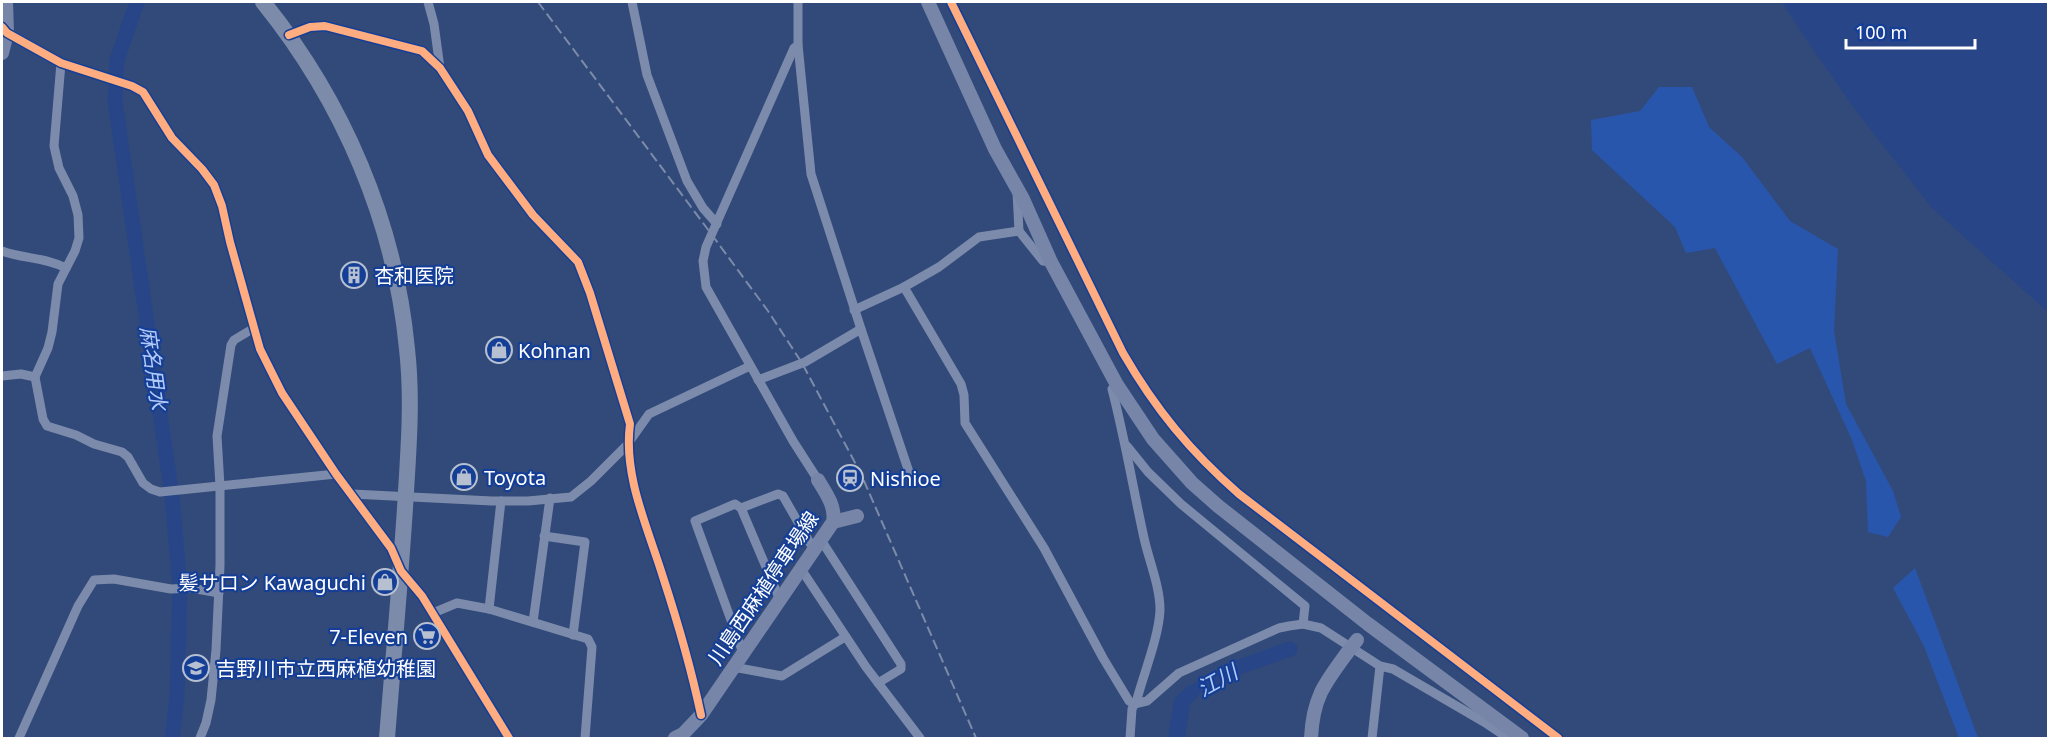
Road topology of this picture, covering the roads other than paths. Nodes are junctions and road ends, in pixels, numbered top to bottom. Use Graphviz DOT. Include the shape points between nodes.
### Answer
graph roads {
  1 [pos="6,2"];
  2 [pos="263,2"];
  3 [pos="428,2"];
  4 [pos="632,2"];
  5 [pos="798,2"];
  6 [pos="928,2"];
  7 [pos="951,2"];
  8 [pos="4,30"];
  9 [pos="289,35"];
  10 [pos="798,45"];
  11 [pos="2,53"];
  12 [pos="62,63"];
  13 [pos="440,68"];
  14 [pos="1017,189"];
  15 [pos="717,224"];
  16 [pos="1019,231"];
  17 [pos="2,251"];
  18 [pos="1051,262"];
  19 [pos="66,268"];
  20 [pos="904,287"];
  21 [pos="854,310"];
  22 [pos="254,328"];
  23 [pos="861,329"];
  24 [pos="750,366"];
  25 [pos="2,376"];
  26 [pos="35,377"];
  27 [pos="758,380"];
  28 [pos="1117,385"];
  29 [pos="1126,444"];
  30 [pos="627,445"];
  31 [pos="336,474"];
  32 [pos="818,480"];
  33 [pos="912,481"];
  34 [pos="220,486"];
  35 [pos="352,494"];
  36 [pos="406,496"];
  37 [pos="550,498"];
  38 [pos="501,501"];
  39 [pos="741,508"];
  40 [pos="857,516"];
  41 [pos="833,522"];
  42 [pos="544,537"];
  43 [pos="817,545"];
  44 [pos="801,569"];
  45 [pos="401,571"];
  46 [pos="219,593"];
  47 [pos="780,600"];
  48 [pos="489,609"];
  49 [pos="433,613"];
  50 [pos="533,622"];
  51 [pos="1304,624"];
  52 [pos="1368,624"];
  53 [pos="573,635"];
  54 [pos="845,637"];
  55 [pos="743,653"];
  56 [pos="1380,666"];
  57 [pos="733,667"];
  58 [pos="878,683"];
  59 [pos="1134,704"];
  60 [pos="701,715"];
  61 [pos="19,738"];
  62 [pos="200,738"];
  63 [pos="387,738"];
  64 [pos="509,738"];
  65 [pos="585,738"];
  66 [pos="675,738"];
  67 [pos="920,738"];
  68 [pos="1130,738"];
  69 [pos="1312,738"];
  70 [pos="1372,738"];
  71 [pos="1508,738"];
  72 [pos="1522,738"];
  73 [pos="1558,738"];
  1 -- 8 [label="main road"];
  2 -- 9 [label="highway"];
  3 -- 13 [label="street"];
  4 -- 15 [label="street" via="647,75 687,181"];
  5 -- 10 [label="street"];
  6 -- 14 [label="main road"];
  7 -- 73 [label="street" via="1123,353 1183,441 1239,494"];
  8 -- 11 [label="main road"];
  8 -- 12 [label="street"];
  9 -- 13 [label="street" via="325,26 422,51"];
  9 -- 36 [label="highway" via="333,105 355,150 395,272 410,390"];
  10 -- 15 [label="street"];
  10 -- 21 [label="street" via="811,174"];
  12 -- 19 [label="street" via="54,146 59,168 73,196 79,238"];
  12 -- 22 [label="street" via="143,92 172,138 214,185"];
  13 -- 30 [label="street" via="468,111 489,155 534,215 578,262 630,424"];
  14 -- 16 [label="street"];
  14 -- 18 [label="main road"];
  15 -- 24 [label="street" via="704,253 706,287"];
  16 -- 18 [label="street" via="1043,261"];
  16 -- 20 [label="street" via="979,237"];
  17 -- 19 [label="street"];
  18 -- 28 [label="main road"];
  19 -- 26 [label="street" via="56,291 48,348"];
  20 -- 21 [label="street"];
  20 -- 59 [label="street" via="961,384 965,423 1044,548 1103,658"];
  21 -- 23 [label="street"];
  22 -- 31 [label="street" via="282,393"];
  22 -- 34 [label="street" via="231,345 217,436"];
  23 -- 27 [label="street" via="805,362"];
  23 -- 33 [label="street"];
  24 -- 27 [label="street"];
  24 -- 30 [label="street" via="649,414"];
  25 -- 26 [label="street"];
  26 -- 34 [label="street" via="47,426 122,452 151,489 160,492"];
  27 -- 32 [label="street"];
  28 -- 29 [label="street" via="1112,389"];
  28 -- 52 [label="main road" via="1153,439 1192,483"];
  29 -- 51 [label="street" via="1181,504 1305,606"];
  29 -- 59 [label="street" via="1160,610"];
  30 -- 37 [label="street" via="571,497"];
  30 -- 60 [label="street" via="632,477 681,633"];
  31 -- 34 [label="street"];
  31 -- 35 [label="street"];
  32 -- 41 [label="main road, 川島西麻植停車場線" via="835,514"];
  34 -- 46 [label="street"];
  35 -- 36 [label="street"];
  35 -- 45 [label="street" via="391,548"];
  36 -- 38 [label="street"];
  36 -- 45 [label="highway"];
  37 -- 38 [label="street"];
  37 -- 42 [label="street"];
  38 -- 48 [label="street"];
  39 -- 43 [label="street" via="778,494 783,496"];
  39 -- 47 [label="street"];
  39 -- 55 [label="street" via="735,504 695,521"];
  40 -- 41 [label="main road"];
  41 -- 43 [label="main road, 川島西麻植停車場線"];
  42 -- 50 [label="street"];
  42 -- 53 [label="street" via="585,542"];
  43 -- 44 [label="main road, 川島西麻植停車場線"];
  43 -- 58 [label="street" via="901,664 901,669"];
  44 -- 47 [label="main road, 川島西麻植停車場線"];
  44 -- 54 [label="street"];
  45 -- 49 [label="street"];
  45 -- 63 [label="highway"];
  46 -- 61 [label="street" via="114,579 94,580 78,606"];
  46 -- 62 [label="street" via="211,700"];
  47 -- 55 [label="main road, 川島西麻植停車場線"];
  48 -- 49 [label="street" via="457,603"];
  48 -- 50 [label="street"];
  49 -- 64 [label="street"];
  50 -- 53 [label="street"];
  51 -- 56 [label="street" via="1328,631"];
  51 -- 59 [label="street" via="1279,628 1193,666 1147,701"];
  52 -- 69 [label="main road, bridge" via="1330,676 1316,704"];
  52 -- 72 [label="main road"];
  53 -- 65 [label="street" via="588,639 592,647"];
  54 -- 57 [label="street" via="782,676"];
  54 -- 58 [label="street"];
  55 -- 57 [label="main road, 川島西麻植停車場線"];
  56 -- 70 [label="street"];
  56 -- 71 [label="street" via="1393,669"];
  57 -- 60 [label="main road, 川島西麻植停車場線"];
  58 -- 67 [label="street"];
  59 -- 68 [label="street"];
  60 -- 66 [label="main road, 川島西麻植停車場線"];
}
